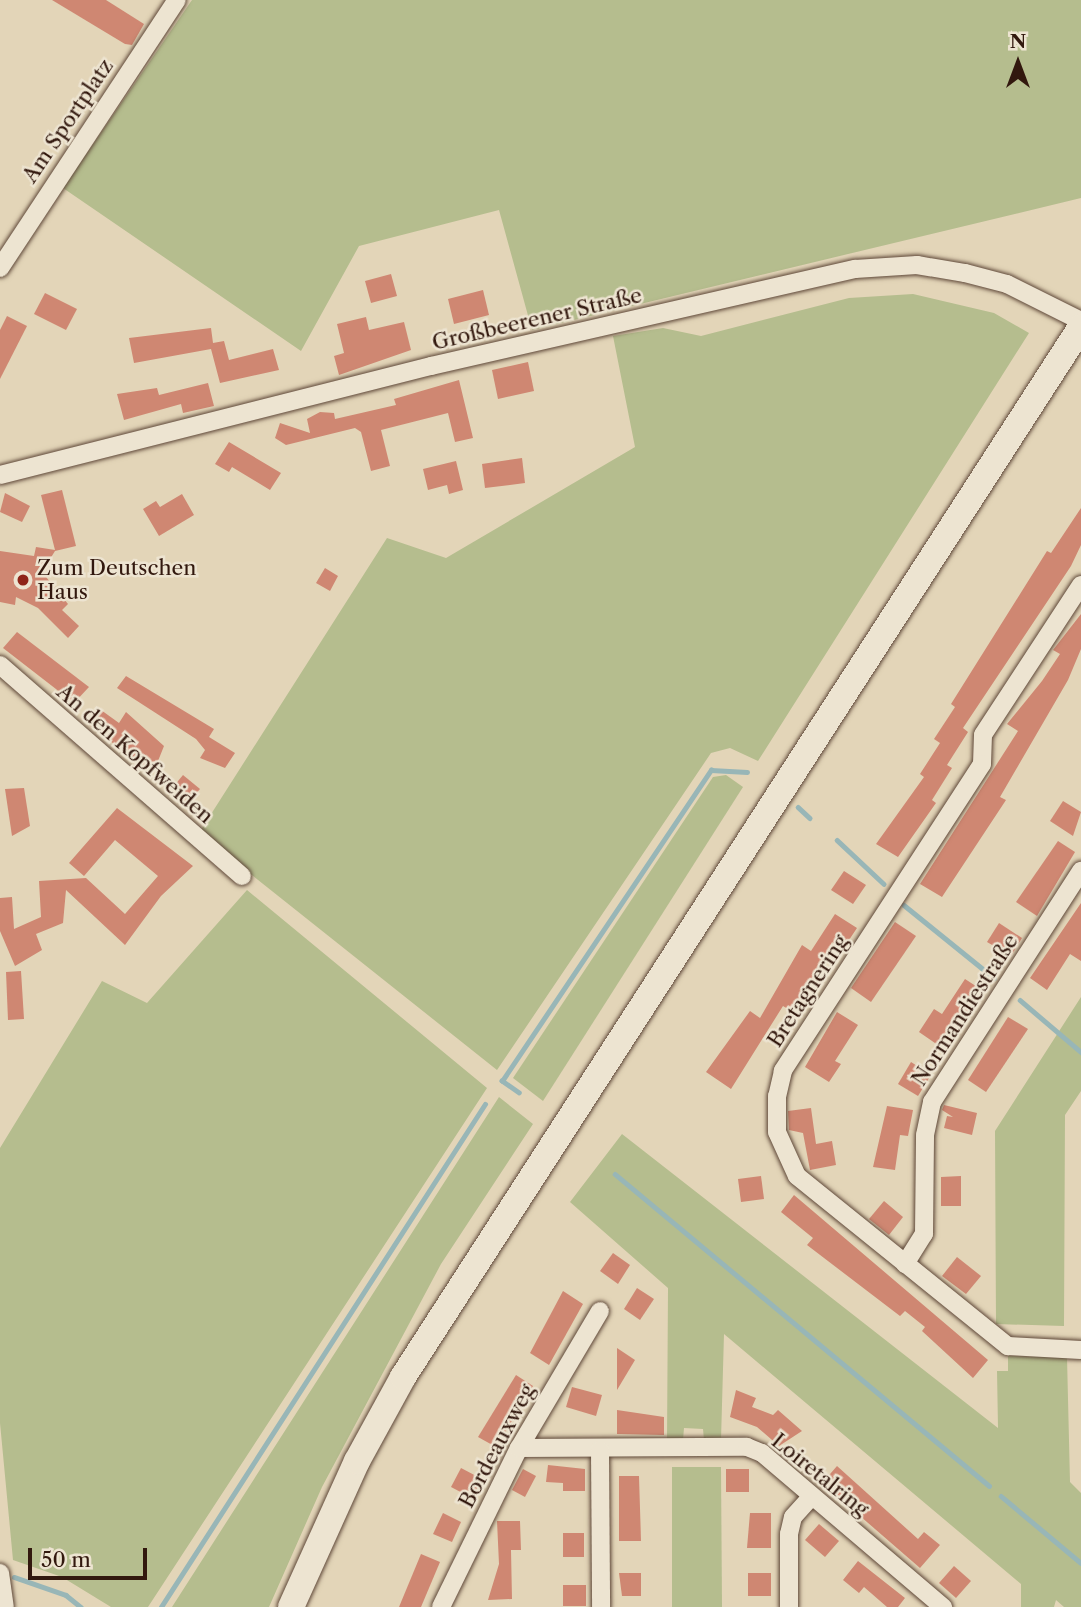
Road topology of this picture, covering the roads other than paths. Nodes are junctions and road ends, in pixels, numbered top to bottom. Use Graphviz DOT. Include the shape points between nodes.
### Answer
graph roads {
  1 [pos="177,0"];
  2 [pos="0,268"];
  3 [pos="1081,321"];
  4 [pos="1081,327"];
  5 [pos="0,475"];
  6 [pos="1081,585"];
  7 [pos="0,665"];
  8 [pos="1081,871"];
  9 [pos="242,876"];
  10 [pos="905,1264"];
  11 [pos="600,1311"];
  12 [pos="1081,1350"];
  13 [pos="519,1448"];
  14 [pos="600,1450"];
  15 [pos="811,1497"];
  16 [pos="0,1573"];
  17 [pos="5,1607"];
  18 [pos="291,1607"];
  19 [pos="441,1607"];
  20 [pos="601,1607"];
  21 [pos="789,1607"];
  22 [pos="943,1607"];
  1 -- 2 [label="street, Am Sportplatz"];
  3 -- 5 [label="street, Großbeerener Straße" via="1007,284 965,273 917,265 855,269 431,366"];
  4 -- 18 [label="main road" via="403,1377 357,1461"];
  6 -- 10 [label="street, Bretagnering" via="983,736 982,764 783,1071 777,1132 797,1177"];
  7 -- 9 [label="street, An den Kopfweiden"];
  8 -- 10 [label="street, Normandiestraße" via="932,1102 925,1135 924,1234"];
  10 -- 12 [label="street, Bretagnering" via="1008,1346"];
  11 -- 13 [label="street, Bordeauxweg"];
  13 -- 14 [label="street, Loiretalring"];
  13 -- 19 [label="street, Bordeauxweg"];
  14 -- 15 [label="street, Loiretalring" via="747,1447 762,1454"];
  14 -- 20 [label="street"];
  15 -- 21 [label="street" via="793,1517 789,1534"];
  15 -- 22 [label="street, Loiretalring"];
  16 -- 17 [label="street"];
}
